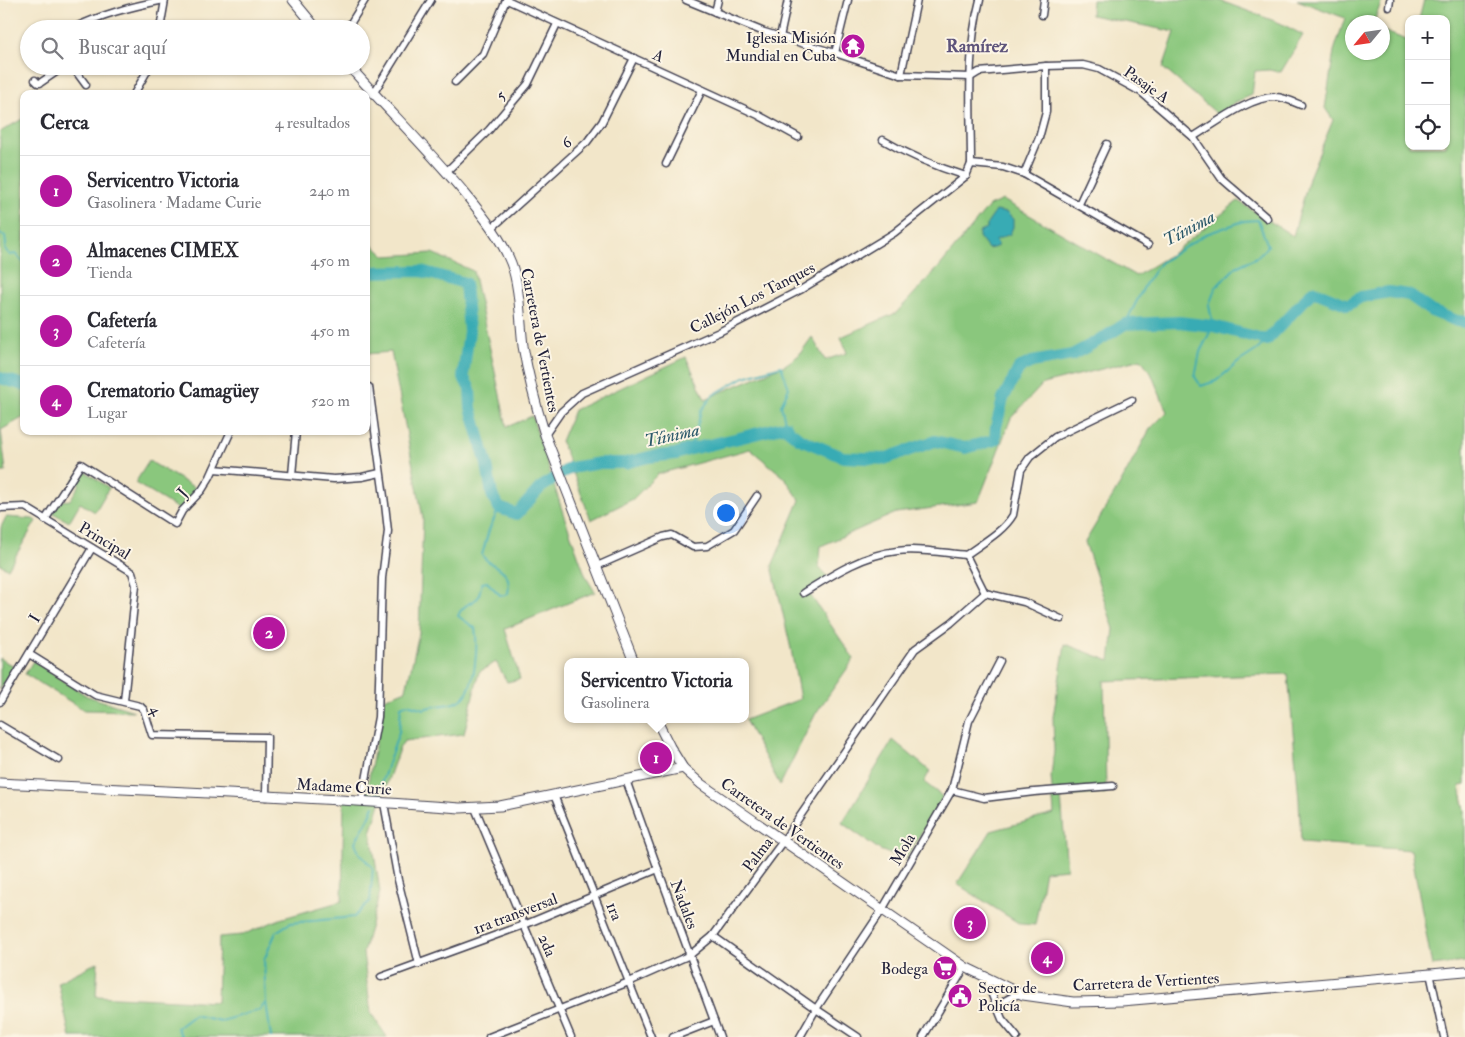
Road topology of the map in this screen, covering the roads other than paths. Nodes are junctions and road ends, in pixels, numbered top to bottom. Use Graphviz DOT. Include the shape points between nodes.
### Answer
graph roads {
  1 [pos="165,0"];
  2 [pos="365,0"];
  3 [pos="431,0"];
  4 [pos="506,0"];
  5 [pos="686,0"];
  6 [pos="718,0"];
  7 [pos="788,0"];
  8 [pos="848,0"];
  9 [pos="918,0"];
  10 [pos="980,0"];
  11 [pos="1044,0"];
  12 [pos="297,2"];
  13 [pos="715,12"];
  14 [pos="1042,15"];
  15 [pos="91,20"];
  16 [pos="162,20"];
  17 [pos="310,20"];
  18 [pos="353,20"];
  19 [pos="557,24"];
  20 [pos="780,37"];
  21 [pos="834,53"];
  22 [pos="634,58"];
  23 [pos="1046,66"];
  24 [pos="52,75"];
  25 [pos="79,75"];
  26 [pos="145,75"];
  27 [pos="357,75"];
  28 [pos="900,75"];
  29 [pos="971,77"];
  30 [pos="35,80"];
  31 [pos="455,82"];
  32 [pos="86,85"];
  33 [pos="136,90"];
  34 [pos="702,90"];
  35 [pos="374,94"];
  36 [pos="1301,105"];
  37 [pos="798,137"];
  38 [pos="1193,137"];
  39 [pos="884,140"];
  40 [pos="1107,144"];
  41 [pos="666,164"];
  42 [pos="971,164"];
  43 [pos="447,171"];
  44 [pos="1024,174"];
  45 [pos="967,175"];
  46 [pos="1079,204"];
  47 [pos="1267,218"];
  48 [pos="492,228"];
  49 [pos="1148,245"];
  50 [pos="370,395"];
  51 [pos="1132,400"];
  52 [pos="229,435"];
  53 [pos="296,435"];
  54 [pos="545,435"];
  55 [pos="214,469"];
  56 [pos="380,474"];
  57 [pos="292,475"];
  58 [pos="757,496"];
  59 [pos="0,508"];
  60 [pos="45,520"];
  61 [pos="92,548"];
  62 [pos="966,554"];
  63 [pos="597,566"];
  64 [pos="803,593"];
  65 [pos="985,594"];
  66 [pos="1060,619"];
  67 [pos="29,654"];
  68 [pos="632,658"];
  69 [pos="1000,661"];
  70 [pos="0,702"];
  71 [pos="124,702"];
  72 [pos="658,723"];
  73 [pos="0,725"];
  74 [pos="59,760"];
  75 [pos="683,768"];
  76 [pos="626,780"];
  77 [pos="0,783"];
  78 [pos="1113,786"];
  79 [pos="952,790"];
  80 [pos="554,796"];
  81 [pos="266,797"];
  82 [pos="374,802"];
  83 [pos="475,808"];
  84 [pos="784,841"];
  85 [pos="658,869"];
  86 [pos="594,896"];
  87 [pos="882,910"];
  88 [pos="524,925"];
  89 [pos="712,936"];
  90 [pos="690,955"];
  91 [pos="419,964"];
  92 [pos="964,968"];
  93 [pos="1465,971"];
  94 [pos="1430,973"];
  95 [pos="381,978"];
  96 [pos="985,978"];
  97 [pos="629,982"];
  98 [pos="1019,994"];
  99 [pos="560,1009"];
  100 [pos="816,1009"];
  101 [pos="1000,1014"];
  102 [pos="714,1021"];
  103 [pos="489,1037"];
  104 [pos="571,1037"];
  105 [pos="651,1037"];
  106 [pos="673,1037"];
  107 [pos="720,1037"];
  108 [pos="800,1037"];
  109 [pos="858,1037"];
  110 [pos="923,1037"];
  111 [pos="1017,1037"];
  112 [pos="1444,1037"];
  1 -- 15 [label="street"];
  1 -- 16 [label="street"];
  2 -- 18 [label="street"];
  3 -- 35 [label="street"];
  4 -- 19 [label="street, A"];
  4 -- 31 [label="street" via="483,54"];
  5 -- 13 [label="street, Pasaje A"];
  6 -- 13 [label="street"];
  7 -- 20 [label="street"];
  8 -- 21 [label="street"];
  9 -- 28 [label="street"];
  10 -- 29 [label="street" via="972,46"];
  11 -- 14 [label="street"];
  12 -- 17 [label="main road"];
  13 -- 20 [label="street, Pasaje A"];
  19 -- 22 [label="street, A"];
  19 -- 43 [label="street, 5" via="528,84"];
  20 -- 21 [label="street, Pasaje A"];
  21 -- 28 [label="street, Pasaje A"];
  22 -- 34 [label="street, A"];
  22 -- 48 [label="street, 6" via="602,122 587,142"];
  23 -- 29 [label="street, Pasaje A" via="979,72"];
  23 -- 38 [label="street, Pasaje A" via="1083,65 1099,69 1141,92"];
  23 -- 44 [label="street" via="1046,112"];
  24 -- 30 [label="street" via="40,83"];
  25 -- 32 [label="street"];
  26 -- 33 [label="street"];
  27 -- 35 [label="main road, Carretera de Vertientes"];
  28 -- 29 [label="street, Pasaje A"];
  29 -- 42 [label="street"];
  34 -- 37 [label="street, A"];
  34 -- 41 [label="street"];
  35 -- 43 [label="main road, Carretera de Vertientes"];
  36 -- 38 [label="street" via="1276,96 1256,101 1237,108"];
  38 -- 47 [label="street, Pasaje A" via="1221,178"];
  39 -- 45 [label="street" via="934,166"];
  40 -- 46 [label="street"];
  42 -- 44 [label="street" via="1003,167"];
  42 -- 45 [label="street"];
  43 -- 48 [label="main road, Carretera de Vertientes"];
  44 -- 46 [label="street"];
  45 -- 54 [label="street, Callejón Los Tanques" via="894,234 802,289 719,332 582,393 561,412"];
  46 -- 49 [label="street"];
  48 -- 54 [label="main road, Carretera de Vertientes" via="511,263 524,348"];
  50 -- 56 [label="street"];
  51 -- 62 [label="street" via="1056,436 1030,457 1021,470 1013,515"];
  52 -- 55 [label="street"];
  53 -- 57 [label="street"];
  54 -- 63 [label="main road, Carretera de Vertientes"];
  55 -- 57 [label="street"];
  55 -- 60 [label="street, J" via="175,524 81,464"];
  56 -- 57 [label="street" via="334,479"];
  56 -- 82 [label="street" via="388,531 382,578"];
  58 -- 63 [label="street" via="734,530 707,546 693,547 672,535"];
  59 -- 60 [label="street, Principal" via="25,508"];
  60 -- 61 [label="street, Principal"];
  61 -- 67 [label="street, I"];
  61 -- 71 [label="street, Principal" via="132,572 136,585"];
  62 -- 64 [label="street" via="910,550 884,553 845,567"];
  62 -- 65 [label="street"];
  63 -- 68 [label="main road, Carretera de Vertientes"];
  65 -- 66 [label="street" via="1024,602"];
  65 -- 84 [label="street, Palma" via="915,649"];
  67 -- 70 [label="street, I"];
  67 -- 71 [label="street, 4" via="95,695"];
  69 -- 79 [label="street, Mola" via="969,721"];
  71 -- 81 [label="street, 4" via="144,710 152,735 267,737"];
  72 -- 75 [label="main road, Carretera de Vertientes"];
  73 -- 74 [label="street"];
  75 -- 76 [label="main road, Madame Curie"];
  75 -- 84 [label="main road, Carretera de Vertientes" via="714,794"];
  76 -- 80 [label="main road, Madame Curie"];
  76 -- 85 [label="street, Nadales"];
  77 -- 81 [label="main road, Madame Curie"];
  78 -- 79 [label="street" via="984,798"];
  79 -- 87 [label="street, Mola"];
  80 -- 83 [label="main road, Madame Curie"];
  80 -- 86 [label="street, 1ra"];
  81 -- 82 [label="main road, Madame Curie"];
  82 -- 83 [label="main road, Madame Curie"];
  82 -- 91 [label="street"];
  83 -- 88 [label="street, 2da"];
  84 -- 87 [label="main road, Carretera de Vertientes"];
  84 -- 89 [label="street, Palma"];
  85 -- 86 [label="street, 1ra transversal"];
  85 -- 90 [label="street, Nadales"];
  86 -- 88 [label="street, 1ra transversal"];
  86 -- 97 [label="street, 1ra"];
  87 -- 92 [label="main road, Carretera de Vertientes"];
  87 -- 100 [label="street, Mola"];
  88 -- 91 [label="street, 1ra transversal"];
  88 -- 99 [label="street, 2da"];
  89 -- 90 [label="street, Palma"];
  89 -- 100 [label="street"];
  90 -- 97 [label="street, Palma"];
  90 -- 102 [label="street, Nadales"];
  91 -- 95 [label="street, 1ra transversal"];
  92 -- 96 [label="main road, Carretera de Vertientes"];
  92 -- 110 [label="street"];
  93 -- 94 [label="main road, Carretera de Vertientes"];
  94 -- 98 [label="main road, Carretera de Vertientes" via="1122,1001 1073,1002"];
  94 -- 112 [label="street"];
  96 -- 98 [label="main road, Carretera de Vertientes"];
  96 -- 101 [label="street"];
  97 -- 99 [label="street, Palma"];
  97 -- 105 [label="street, 1ra"];
  98 -- 101 [label="street" via="1001,1004"];
  99 -- 103 [label="street, Palma"];
  99 -- 104 [label="street, 2da"];
  100 -- 108 [label="street, Mola"];
  100 -- 109 [label="street"];
  101 -- 111 [label="street"];
  102 -- 106 [label="street"];
  102 -- 107 [label="street, Nadales"];
}
